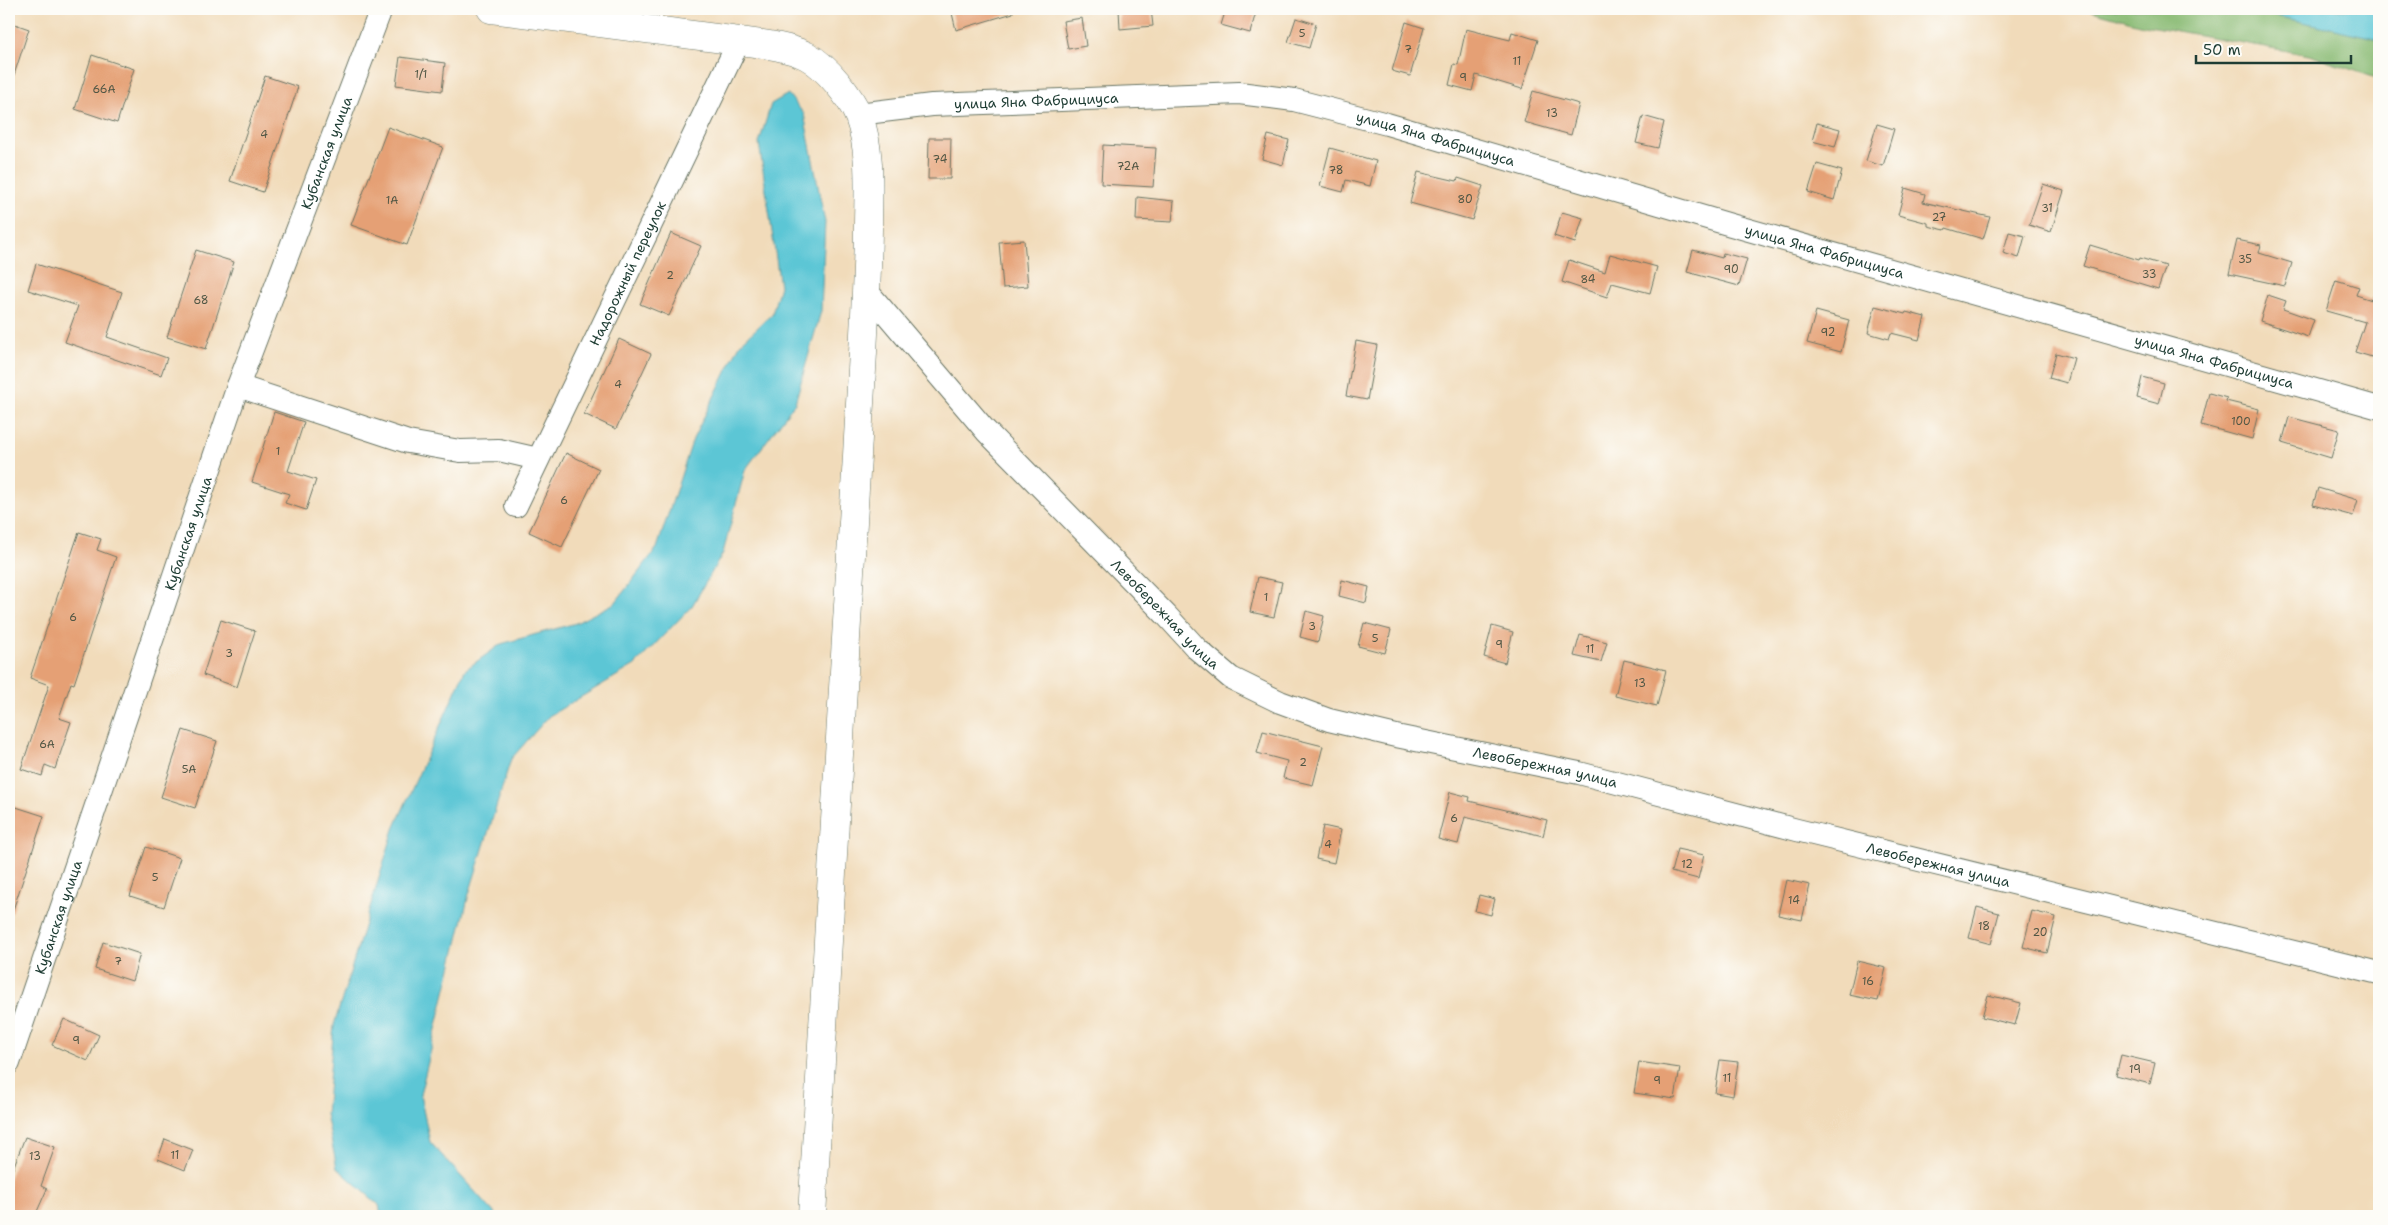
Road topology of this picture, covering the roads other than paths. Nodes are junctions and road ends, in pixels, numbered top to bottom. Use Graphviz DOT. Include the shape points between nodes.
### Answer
graph roads {
  1 [pos="381,9"];
  2 [pos="491,9"];
  3 [pos="739,40"];
  4 [pos="858,114"];
  5 [pos="867,291"];
  6 [pos="238,386"];
  7 [pos="2379,408"];
  8 [pos="538,459"];
  9 [pos="516,506"];
  10 [pos="2379,973"];
  11 [pos="9,1063"];
  12 [pos="812,1216"];
  1 -- 6 [label="street, Кубанская улица"];
  2 -- 3 [label="street"];
  3 -- 4 [label="street" via="808,56 847,94"];
  3 -- 8 [label="street, Надорожный переулок"];
  4 -- 5 [label="street" via="866,139 869,177"];
  4 -- 7 [label="street, улица Яна Фабрициуса" via="932,105 1239,93 1294,100"];
  5 -- 10 [label="street, Левобережная улица" via="986,431 1197,649 1231,678 1280,702 1329,720 1579,773 1796,830"];
  5 -- 12 [label="street"];
  6 -- 8 [label="street" via="408,442 460,451 499,450"];
  6 -- 11 [label="street, Кубанская улица"];
  8 -- 9 [label="street, Надорожный переулок"];
}
